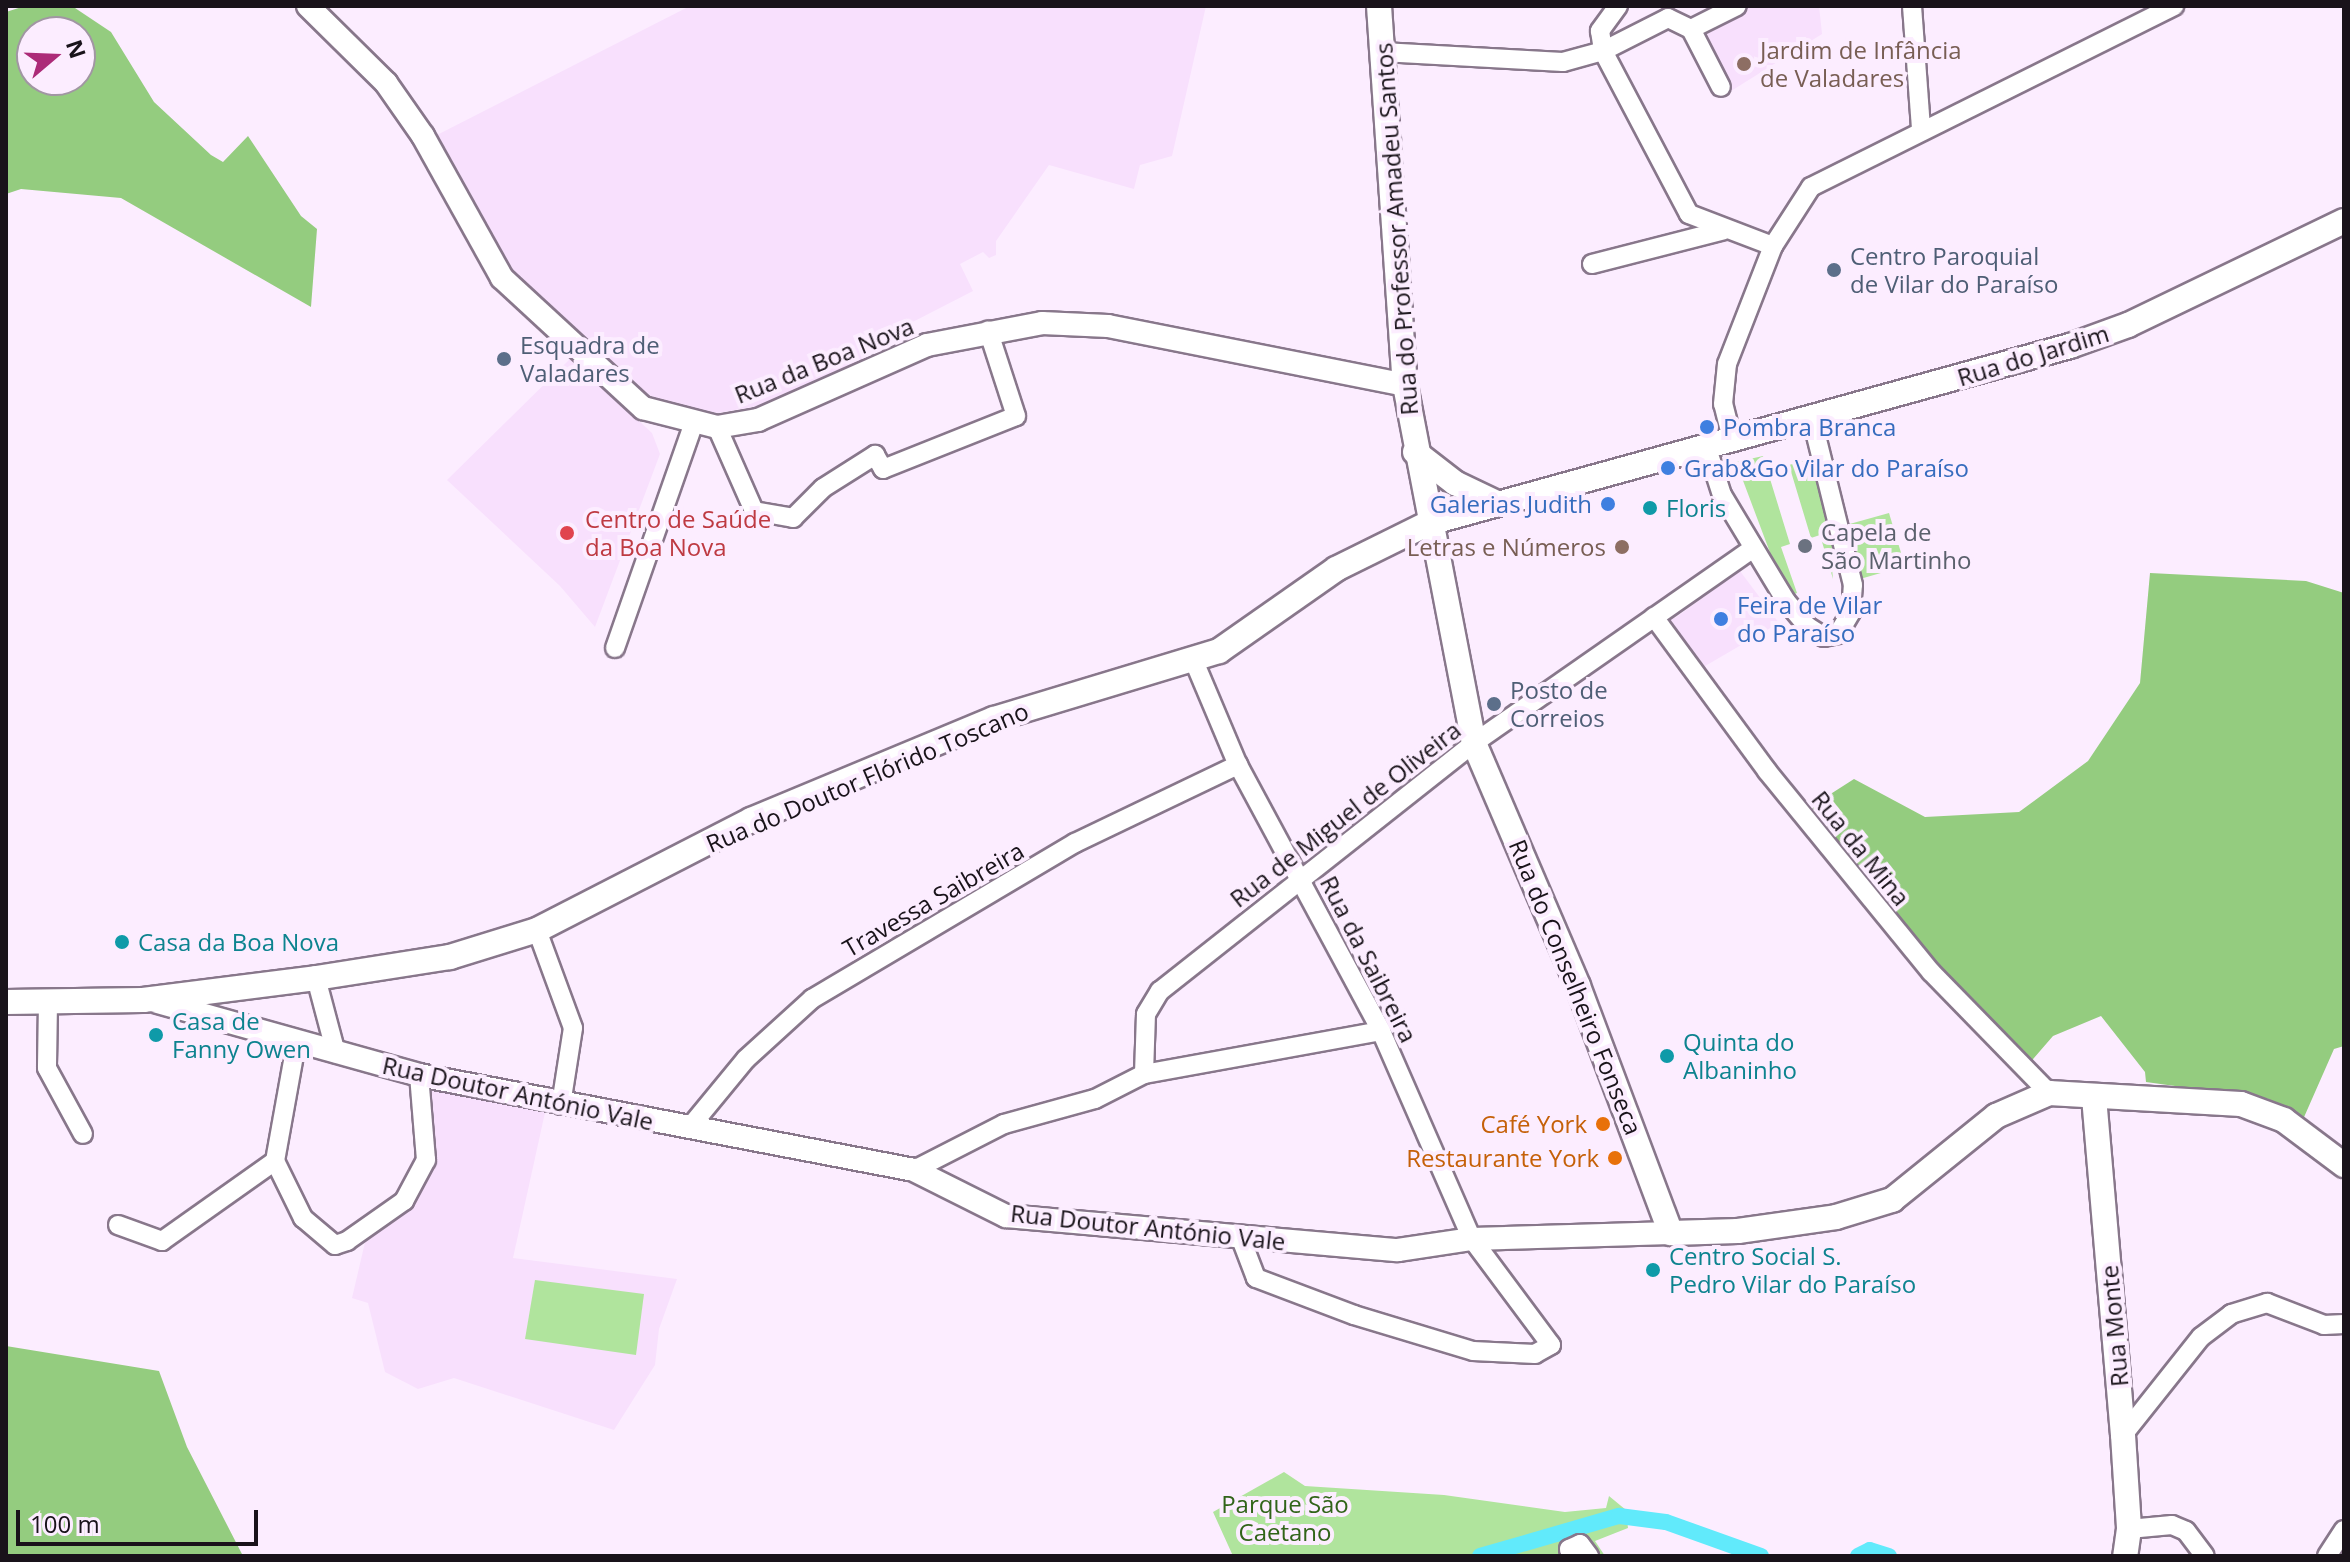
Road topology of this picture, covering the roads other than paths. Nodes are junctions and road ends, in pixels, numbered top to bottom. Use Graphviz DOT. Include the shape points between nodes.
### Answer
graph roads {
  1 [pos="308,6"];
  2 [pos="1379,6"];
  3 [pos="1618,6"];
  4 [pos="1737,6"];
  5 [pos="1912,6"];
  6 [pos="2174,6"];
  7 [pos="1691,29"];
  8 [pos="1382,52"];
  9 [pos="1604,53"];
  10 [pos="1721,87"];
  11 [pos="1921,130"];
  12 [pos="2344,221"];
  13 [pos="1724,230"];
  14 [pos="1773,246"];
  15 [pos="1592,264"];
  16 [pos="988,330"];
  17 [pos="1405,385"];
  18 [pos="1812,419"];
  19 [pos="693,425"];
  20 [pos="717,427"];
  21 [pos="1732,439"];
  22 [pos="1706,445"];
  23 [pos="1415,452"];
  24 [pos="1497,503"];
  25 [pos="1429,523"];
  26 [pos="1752,549"];
  27 [pos="1654,617"];
  28 [pos="615,648"];
  29 [pos="1194,661"];
  30 [pos="1474,743"];
  31 [pos="1238,765"];
  32 [pos="1302,879"];
  33 [pos="537,930"];
  34 [pos="316,978"];
  35 [pos="143,1000"];
  36 [pos="6,1002"];
  37 [pos="48,1002"];
  38 [pos="1381,1031"];
  39 [pos="296,1044"];
  40 [pos="336,1053"];
  41 [pos="1144,1074"];
  42 [pos="419,1075"];
  43 [pos="2049,1093"];
  44 [pos="2094,1097"];
  45 [pos="561,1105"];
  46 [pos="690,1127"];
  47 [pos="83,1134"];
  48 [pos="275,1161"];
  49 [pos="2344,1165"];
  50 [pos="914,1170"];
  51 [pos="118,1225"];
  52 [pos="1671,1233"];
  53 [pos="1240,1236"];
  54 [pos="1472,1239"];
  55 [pos="2344,1324"];
  56 [pos="2123,1435"];
  57 [pos="2129,1529"];
  58 [pos="2344,1530"];
  59 [pos="1571,1556"];
  60 [pos="1589,1556"];
  61 [pos="2125,1556"];
  62 [pos="2205,1556"];
  63 [pos="2327,1556"];
  1 -- 19 [label="street, Rua da Boa Nova" via="386,83 423,136 502,278 643,408"];
  2 -- 8 [label="main road, Rua do Professor Amadeu Santos"];
  3 -- 9 [label="street" via="1600,31"];
  4 -- 7 [label="street"];
  5 -- 11 [label="street"];
  6 -- 11 [label="street"];
  7 -- 9 [label="street" via="1668,18"];
  7 -- 10 [label="street"];
  8 -- 9 [label="street" via="1563,62"];
  8 -- 17 [label="main road, Rua do Professor Amadeu Santos"];
  9 -- 13 [label="street" via="1689,214"];
  11 -- 14 [label="street" via="1811,187"];
  12 -- 18 [label="main road, Rua do Jardim" via="2098,337"];
  13 -- 14 [label="street"];
  13 -- 15 [label="street"];
  14 -- 21 [label="street" via="1727,364 1723,404"];
  16 -- 17 [label="street, Rua da Boa Nova" via="1042,323 1108,326"];
  16 -- 20 [label="street, Rua da Boa Nova" via="927,345 758,420"];
  16 -- 20 [label="street" via="1016,416 883,469 875,455 823,488 793,518 754,511"];
  17 -- 23 [label="main road, Rua do Professor Amadeu Santos"];
  18 -- 21 [label="main road, Rua do Jardim"];
  18 -- 26 [label="street" via="1853,585 1851,612 1838,634 1824,637 1807,626"];
  19 -- 20 [label="street, Rua da Boa Nova"];
  19 -- 28 [label="street"];
  21 -- 22 [label="main road, Rua do Jardim"];
  22 -- 24 [label="main road, Rua do Jardim"];
  22 -- 26 [label="street" via="1722,495"];
  23 -- 24 [label="main road" via="1455,483"];
  23 -- 25 [label="main road, Rua do Professor Amadeu Santos"];
  24 -- 25 [label="main road, Rua do Doutor Flórido Toscano"];
  25 -- 29 [label="main road, Rua do Doutor Flórido Toscano" via="1357,556 1241,640"];
  25 -- 30 [label="main road, Rua do Conselheiro Fonseca"];
  26 -- 27 [label="street, Rua de Miguel de Oliveira"];
  27 -- 30 [label="street, Rua de Miguel de Oliveira"];
  27 -- 43 [label="street, Rua da Mina" via="1767,771 1931,972"];
  29 -- 31 [label="street, Rua da Saibreira"];
  29 -- 33 [label="main road, Rua do Doutor Flórido Toscano" via="994,719 751,820"];
  30 -- 32 [label="street, Rua de Miguel de Oliveira"];
  30 -- 52 [label="main road, Rua do Conselheiro Fonseca" via="1578,986"];
  31 -- 32 [label="street, Rua da Saibreira"];
  31 -- 46 [label="street, Travessa Saibreira" via="1075,843 825,991 746,1059"];
  32 -- 38 [label="street, Rua da Saibreira"];
  32 -- 41 [label="street, Rua de Miguel de Oliveira" via="1160,991 1146,1014"];
  33 -- 34 [label="main road, Rua do Doutor Flórido Toscano" via="430,962"];
  33 -- 45 [label="street" via="573,1028"];
  34 -- 35 [label="main road, Rua do Doutor Flórido Toscano"];
  34 -- 40 [label="street"];
  35 -- 37 [label="main road, Rua do Doutor Flórido Toscano"];
  35 -- 39 [label="street, Rua Doutor António Vale" via="187,1006"];
  36 -- 37 [label="main road, Rua do Doutor Flórido Toscano"];
  37 -- 47 [label="street" via="47,1068"];
  38 -- 41 [label="street"];
  38 -- 54 [label="street, Rua da Saibreira"];
  39 -- 40 [label="street, Rua Doutor António Vale"];
  39 -- 48 [label="street"];
  40 -- 42 [label="street, Rua Doutor António Vale"];
  41 -- 50 [label="street" via="1095,1099 1004,1124"];
  42 -- 45 [label="street, Rua Doutor António Vale"];
  42 -- 48 [label="street" via="426,1160 404,1201 347,1241 335,1245 303,1218"];
  43 -- 44 [label="main road, Rua Doutor António Vale"];
  43 -- 52 [label="main road, Rua Doutor António Vale" via="1996,1116 1892,1200 1836,1217 1738,1231"];
  44 -- 49 [label="main road, Rua Doutor António Vale" via="2211,1100 2266,1111"];
  44 -- 56 [label="main road, Rua Monte"];
  45 -- 46 [label="street, Rua Doutor António Vale"];
  46 -- 50 [label="street, Rua Doutor António Vale"];
  48 -- 51 [label="street" via="162,1241"];
  50 -- 53 [label="street, Rua Doutor António Vale" via="1006,1216"];
  52 -- 54 [label="street, Rua Doutor António Vale"];
  53 -- 54 [label="street, Rua Doutor António Vale" via="1398,1250"];
  53 -- 54 [label="street, Rua da Saibreira" via="1256,1278 1354,1315 1473,1351 1535,1354 1551,1345"];
  55 -- 56 [label="street" via="2324,1325 2267,1303 2231,1314 2201,1337"];
  56 -- 57 [label="main road, Rua Monte"];
  57 -- 61 [label="main road, Rua Monte"];
  57 -- 62 [label="street" via="2172,1525 2186,1531"];
  58 -- 63 [label="street"];
  59 -- 60 [label="street" via="1569,1549 1580,1544"];
}
